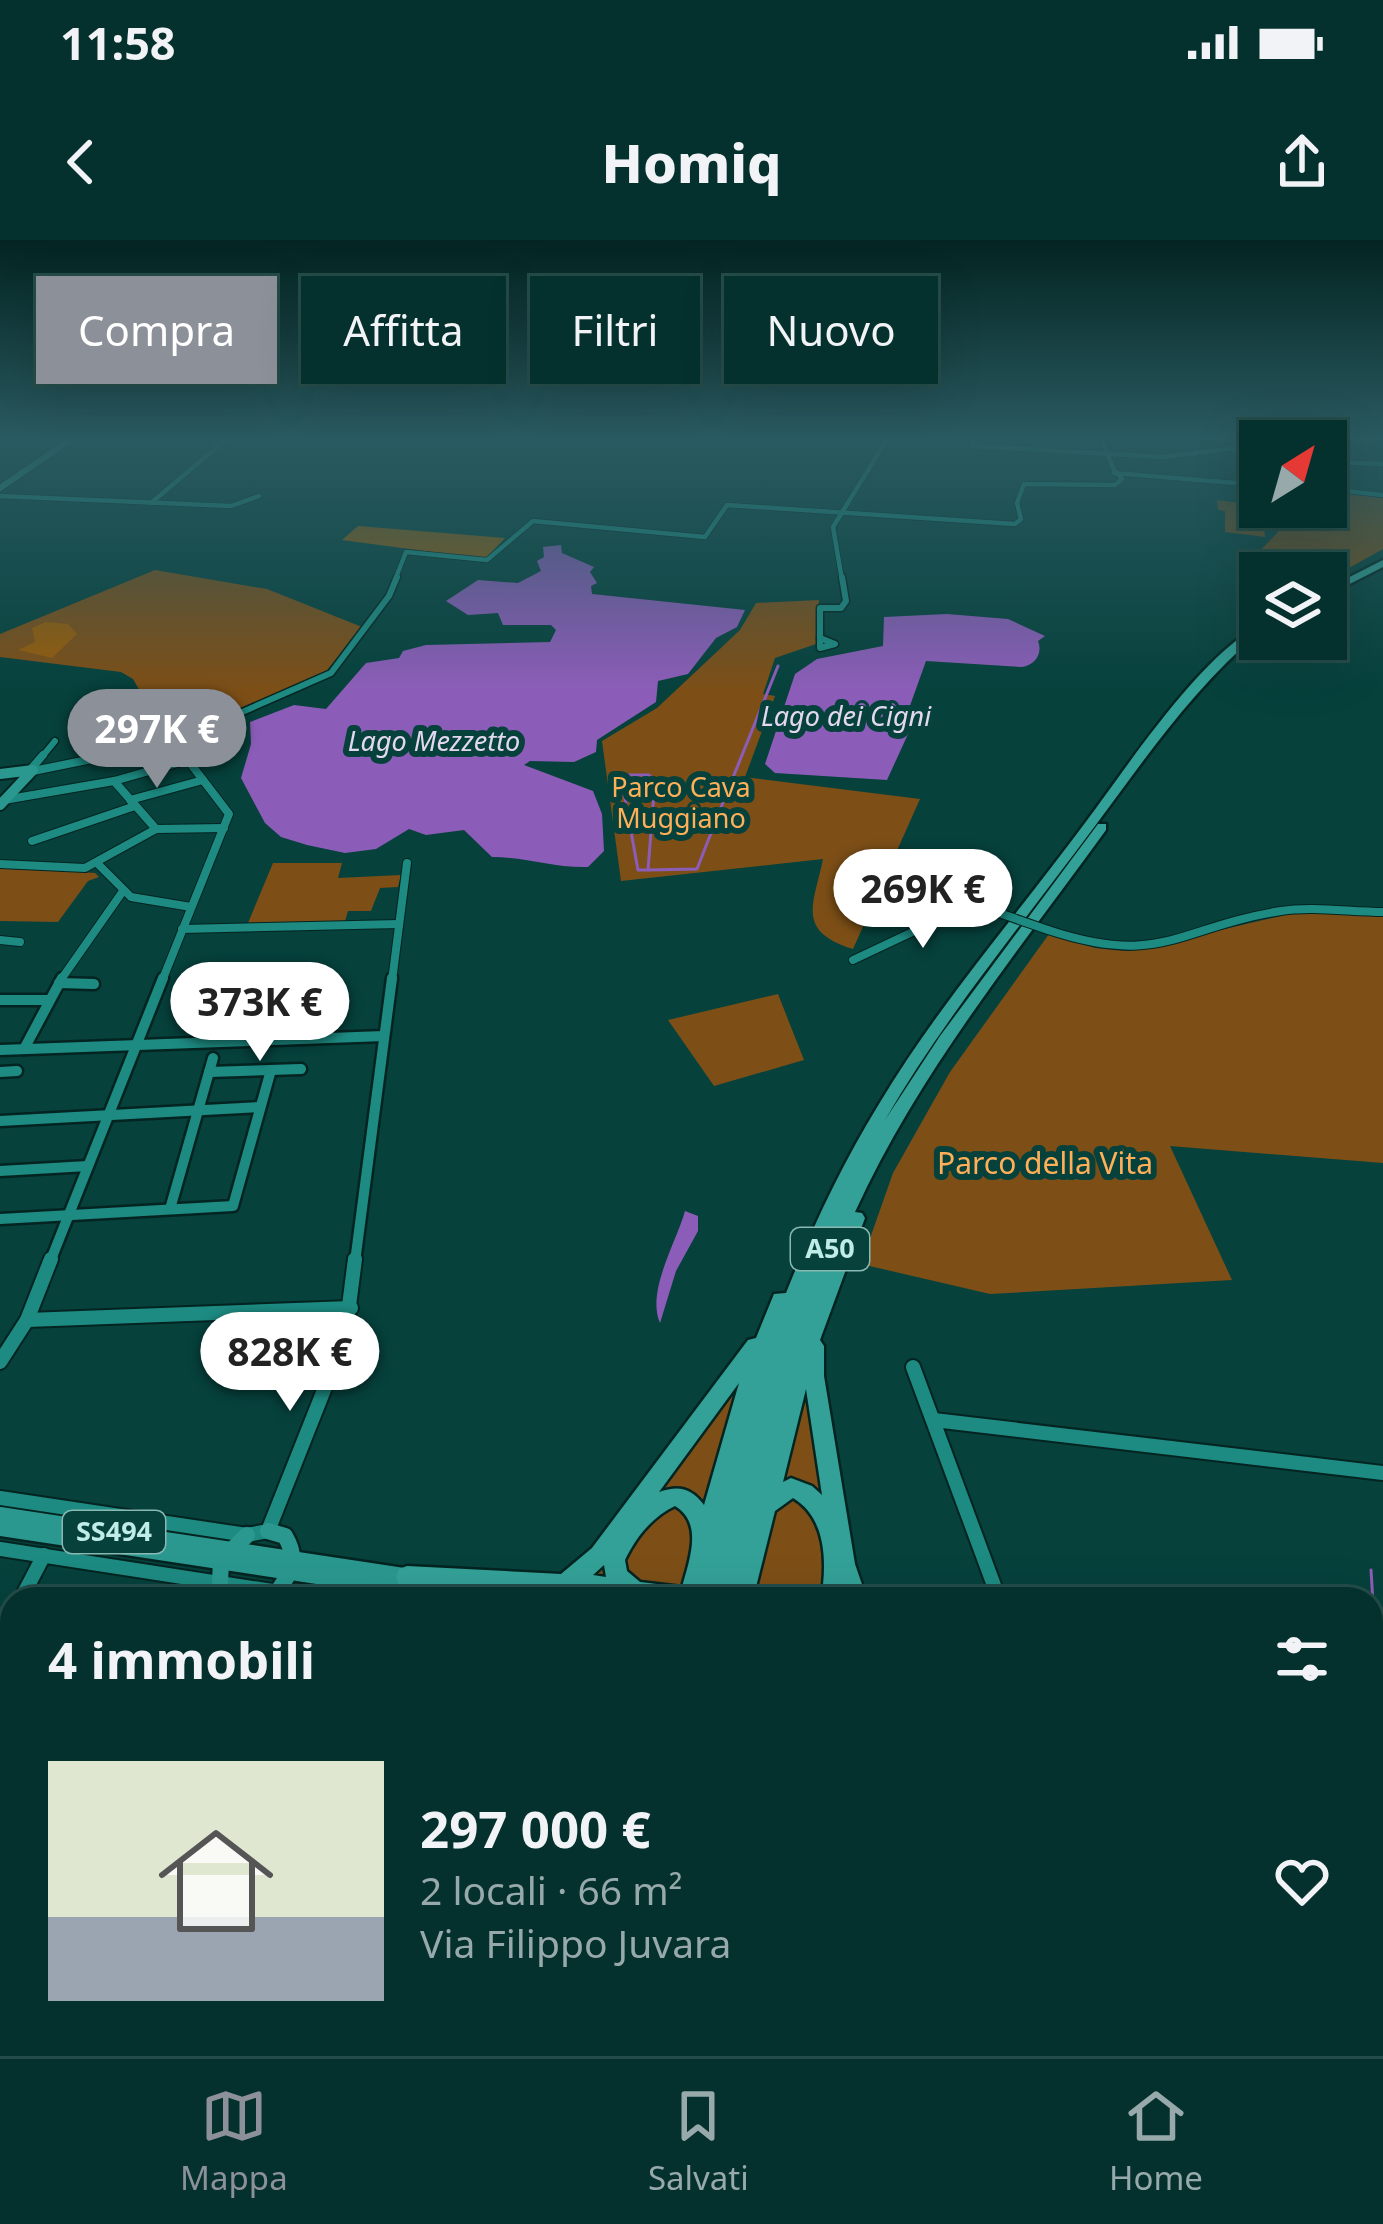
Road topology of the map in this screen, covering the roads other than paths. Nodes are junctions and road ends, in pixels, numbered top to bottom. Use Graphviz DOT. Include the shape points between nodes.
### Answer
graph roads {
  1 [pos="714,521"];
  2 [pos="836,521"];
  3 [pos="965,521"];
  4 [pos="1019,521"];
  5 [pos="1383,559"];
  6 [pos="1347,578"];
  7 [pos="820,638"];
  8 [pos="1239,648"];
  9 [pos="1239,656"];
  10 [pos="55,741"];
  11 [pos="174,742"];
  12 [pos="188,760"];
  13 [pos="27,772"];
  14 [pos="0,774"];
  15 [pos="203,779"];
  16 [pos="114,781"];
  17 [pos="2,803"];
  18 [pos="133,803"];
  19 [pos="224,828"];
  20 [pos="155,829"];
  21 [pos="407,863"];
  22 [pos="0,864"];
  23 [pos="15,864"];
  24 [pos="96,867"];
  25 [pos="123,891"];
  26 [pos="190,907"];
  27 [pos="1383,912"];
  28 [pos="399,924"];
  29 [pos="182,929"];
  30 [pos="0,940"];
  31 [pos="20,941"];
  32 [pos="853,960"];
  33 [pos="59,983"];
  34 [pos="94,984"];
  35 [pos="0,1000"];
  36 [pos="47,1000"];
  37 [pos="384,1036"];
  38 [pos="135,1047"];
  39 [pos="24,1049"];
  40 [pos="0,1050"];
  41 [pos="214,1058"];
  42 [pos="301,1069"];
  43 [pos="271,1070"];
  44 [pos="17,1071"];
  45 [pos="0,1072"];
  46 [pos="209,1072"];
  47 [pos="260,1107"];
  48 [pos="199,1111"];
  49 [pos="107,1115"];
  50 [pos="0,1121"];
  51 [pos="88,1166"];
  52 [pos="0,1171"];
  53 [pos="866,1171"];
  54 [pos="170,1209"];
  55 [pos="69,1215"];
  56 [pos="0,1219"];
  57 [pos="817,1236"];
  58 [pos="828,1288"];
  59 [pos="351,1308"];
  60 [pos="27,1320"];
  61 [pos="772,1321"];
  62 [pos="0,1363"];
  63 [pos="913,1367"];
  64 [pos="934,1420"];
  65 [pos="1383,1473"];
  66 [pos="0,1498"];
  67 [pos="762,1508"];
  68 [pos="0,1514"];
  69 [pos="0,1528"];
  70 [pos="268,1531"];
  71 [pos="247,1535"];
  72 [pos="0,1549"];
  73 [pos="44,1556"];
  74 [pos="223,1564"];
  75 [pos="293,1566"];
  76 [pos="405,1583"];
  77 [pos="719,1585"];
  78 [pos="27,1587"];
  79 [pos="230,1587"];
  80 [pos="261,1587"];
  81 [pos="279,1587"];
  82 [pos="412,1587"];
  83 [pos="421,1587"];
  84 [pos="467,1587"];
  85 [pos="566,1587"];
  86 [pos="630,1587"];
  87 [pos="832,1587"];
  88 [pos="852,1587"];
  89 [pos="995,1587"];
  1 -- 11 [label="street" via="705,537 532,521 487,560 406,552 389,596 331,673"];
  2 -- 7 [label="street" via="846,601 820,608"];
  3 -- 4 [label="street"];
  5 -- 6 [label="highway"];
  8 -- 57 [label="highway, A50" via="1180,706 946,1018 863,1144"];
  9 -- 53 [label="highway, A50" via="1180,721 927,1068"];
  10 -- 13 [label="street"];
  11 -- 12 [label="street"];
  11 -- 13 [label="street"];
  12 -- 15 [label="street"];
  12 -- 16 [label="street"];
  13 -- 14 [label="main road"];
  13 -- 17 [label="main road"];
  15 -- 18 [label="street"];
  15 -- 19 [label="street" via="229,814"];
  16 -- 17 [label="street"];
  16 -- 18 [label="street"];
  18 -- 20 [label="street"];
  18 -- 23 [label="street" via="32,842"];
  19 -- 20 [label="street"];
  19 -- 26 [label="street"];
  20 -- 24 [label="street"];
  21 -- 28 [label="street"];
  22 -- 23 [label="street"];
  23 -- 24 [label="street"];
  24 -- 25 [label="street"];
  25 -- 26 [label="street"];
  25 -- 33 [label="street"];
  26 -- 29 [label="street"];
  27 -- 32 [label="street, bridge" via="1282,911 1130,949 959,909"];
  28 -- 29 [label="street"];
  28 -- 37 [label="street"];
  29 -- 38 [label="street"];
  30 -- 31 [label="street"];
  33 -- 34 [label="street"];
  33 -- 36 [label="street"];
  35 -- 36 [label="street"];
  36 -- 39 [label="street"];
  37 -- 38 [label="street"];
  37 -- 59 [label="street"];
  38 -- 39 [label="street"];
  38 -- 49 [label="street"];
  39 -- 40 [label="street"];
  41 -- 46 [label="street"];
  42 -- 43 [label="street"];
  43 -- 46 [label="street"];
  43 -- 47 [label="street"];
  44 -- 45 [label="street"];
  46 -- 48 [label="street"];
  47 -- 48 [label="street"];
  47 -- 54 [label="street" via="233,1206"];
  48 -- 49 [label="street"];
  48 -- 54 [label="street"];
  49 -- 50 [label="street"];
  49 -- 51 [label="street"];
  51 -- 52 [label="street"];
  51 -- 55 [label="street"];
  53 -- 58 [label="highway"];
  53 -- 77 [label="highway, A50" via="798,1334"];
  54 -- 55 [label="street"];
  55 -- 56 [label="street"];
  55 -- 60 [label="street"];
  57 -- 61 [label="highway"];
  57 -- 77 [label="highway, A50" via="758,1397"];
  58 -- 67 [label="highway"];
  58 -- 88 [label="highway" via="814,1376"];
  59 -- 60 [label="street"];
  59 -- 70 [label="street"];
  60 -- 62 [label="street"];
  61 -- 77 [label="highway" via="745,1392"];
  61 -- 85 [label="highway" via="600,1556"];
  63 -- 64 [label="street"];
  64 -- 65 [label="street"];
  64 -- 89 [label="street"];
  66 -- 71 [label="street"];
  67 -- 77 [label="highway"];
  67 -- 87 [label="highway" via="791,1488 818,1500"];
  68 -- 74 [label="main road, SS494"];
  69 -- 74 [label="main road, SS494"];
  70 -- 71 [label="street"];
  70 -- 75 [label="main road" via="285,1537"];
  71 -- 74 [label="main road"];
  72 -- 73 [label="street"];
  73 -- 74 [label="street"];
  73 -- 78 [label="street"];
  74 -- 75 [label="main road, SS494"];
  74 -- 79 [label="street"];
  74 -- 80 [label="street"];
  75 -- 76 [label="main road, SS494"];
  75 -- 81 [label="main road"];
  76 -- 82 [label="street"];
  76 -- 83 [label="main road, SS494"];
  76 -- 84 [label="highway"];
  77 -- 86 [label="highway" via="698,1514 682,1498 660,1498 614,1559 619,1580"];
}
